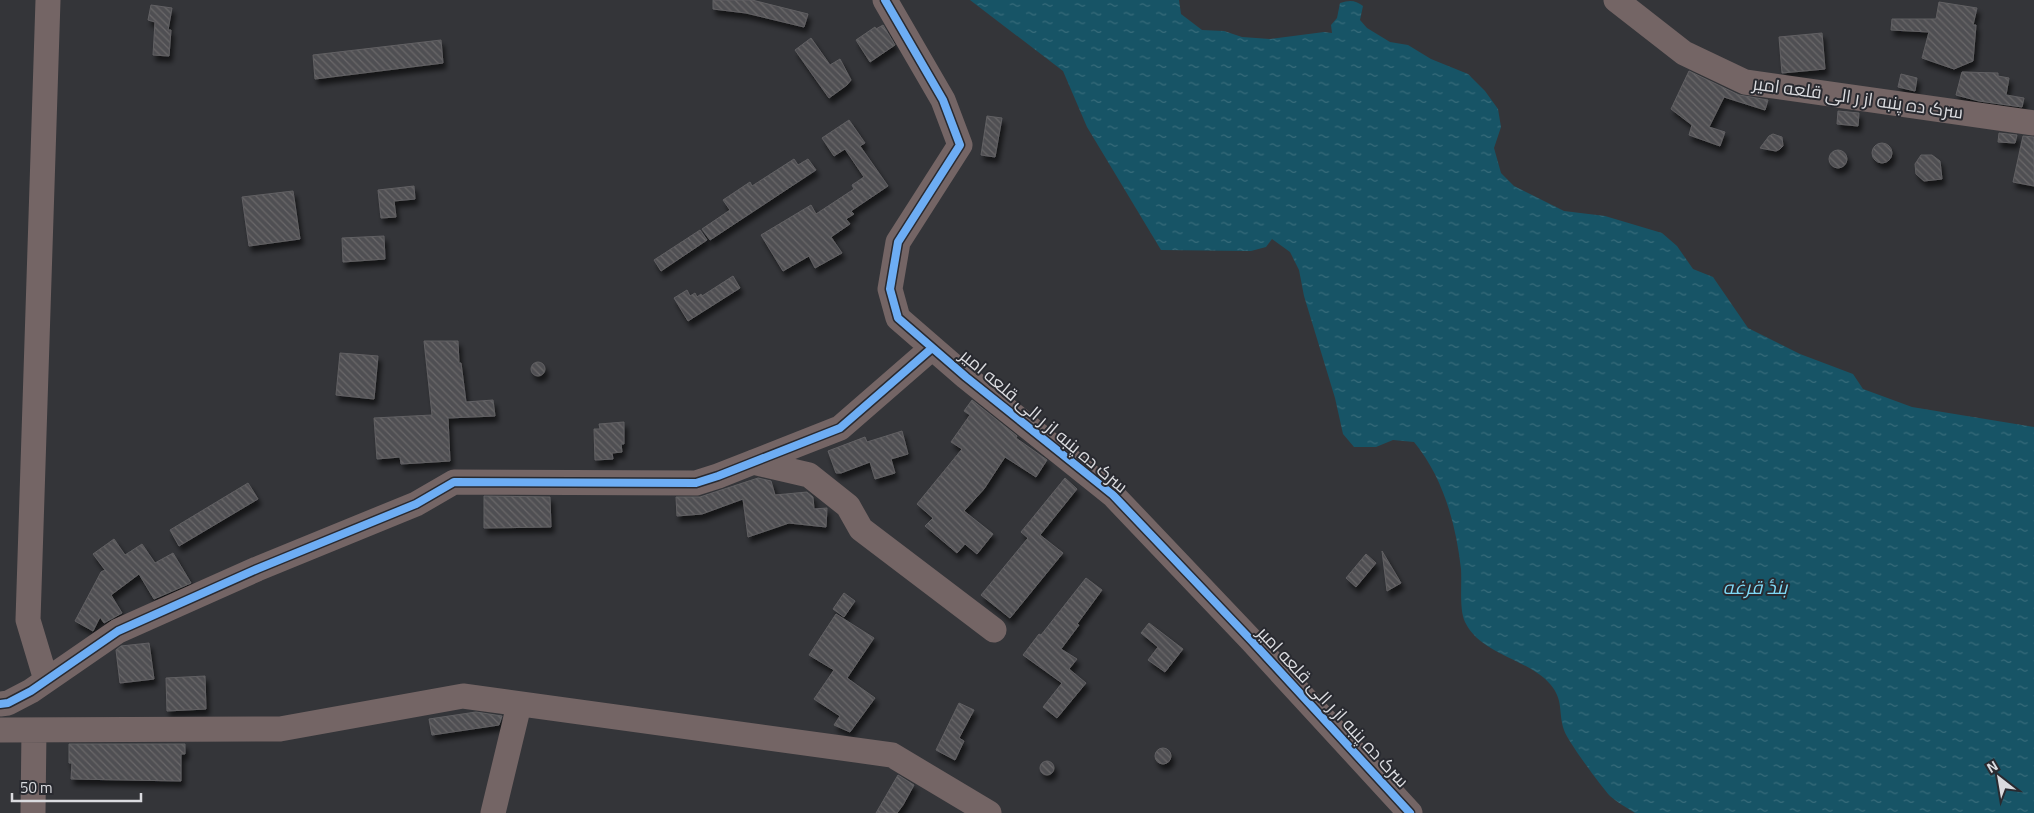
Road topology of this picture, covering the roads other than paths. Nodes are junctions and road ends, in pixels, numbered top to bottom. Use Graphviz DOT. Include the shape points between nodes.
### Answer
graph roads {
  1 [pos="48,0"];
  2 [pos="885,0"];
  3 [pos="1616,0"];
  4 [pos="2034,123"];
  5 [pos="932,348"];
  6 [pos="754,462"];
  7 [pos="994,630"];
  8 [pos="46,680"];
  9 [pos="0,704"];
  10 [pos="519,705"];
  11 [pos="0,730"];
  12 [pos="34,730"];
  13 [pos="33,813"];
  14 [pos="493,813"];
  15 [pos="989,813"];
  16 [pos="1410,813"];
  1 -- 8 [label="street" via="28,620"];
  2 -- 5 [label="street, سرک ده پنبه از ر الی قلعه امیر" via="943,100 960,145 898,242 890,289 898,318"];
  3 -- 4 [label="street, سرک ده پنبه از ر الی قلعه امیر" via="1684,53 1745,82"];
  5 -- 6 [label="street" via="840,428"];
  5 -- 16 [label="street, سرک ده پنبه از ر الی قلعه امیر" via="1113,495"];
  6 -- 7 [label="street" via="808,475 848,506 861,529"];
  6 -- 8 [label="street" via="696,483 454,482 416,504 256,569 118,631"];
  8 -- 9 [label="street" via="8,703"];
  10 -- 12 [label="street" via="464,696 280,729"];
  10 -- 14 [label="street"];
  10 -- 15 [label="street" via="892,755"];
  11 -- 12 [label="street"];
  12 -- 13 [label="street"];
}
